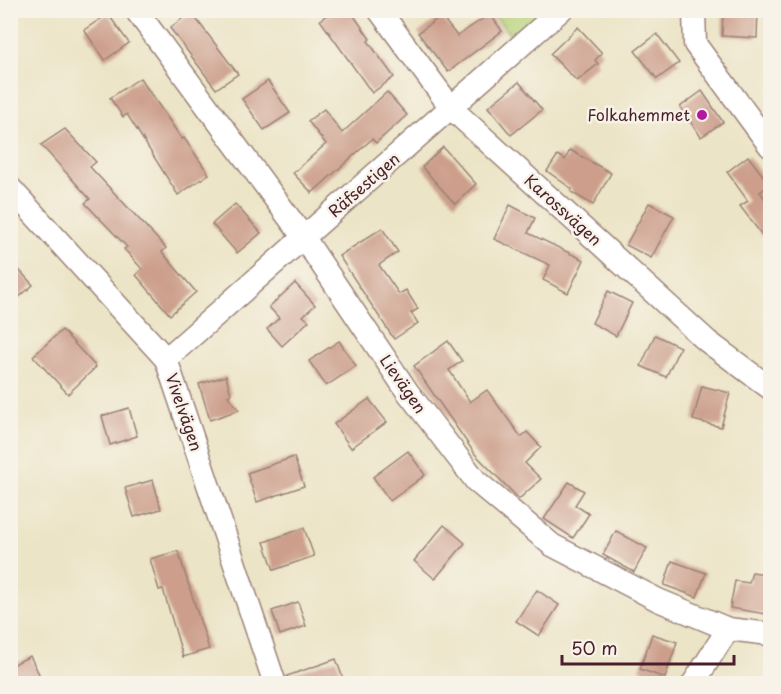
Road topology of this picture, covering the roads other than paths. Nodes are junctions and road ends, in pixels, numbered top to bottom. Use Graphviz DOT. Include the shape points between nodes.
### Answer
graph roads {
  1 [pos="136,10"];
  2 [pos="379,10"];
  3 [pos="561,10"];
  4 [pos="694,10"];
  5 [pos="452,109"];
  6 [pos="771,146"];
  7 [pos="10,188"];
  8 [pos="304,238"];
  9 [pos="166,359"];
  10 [pos="771,388"];
  11 [pos="728,629"];
  12 [pos="771,634"];
  13 [pos="275,684"];
  14 [pos="693,684"];
  1 -- 8 [label="street, Lievägen"];
  2 -- 5 [label="street, Karossvägen"];
  3 -- 5 [label="street, Räfsestigen"];
  4 -- 6 [label="street" via="695,44"];
  5 -- 8 [label="street, Räfsestigen"];
  5 -- 10 [label="street, Karossvägen" via="706,341"];
  7 -- 9 [label="street, Vivelvägen"];
  8 -- 9 [label="street, Räfsestigen"];
  8 -- 11 [label="street, Lievägen" via="407,391 476,481 552,545 658,600"];
  9 -- 13 [label="street, Vivelvägen"];
  11 -- 12 [label="street, Lievägen"];
  11 -- 14 [label="street"];
}
